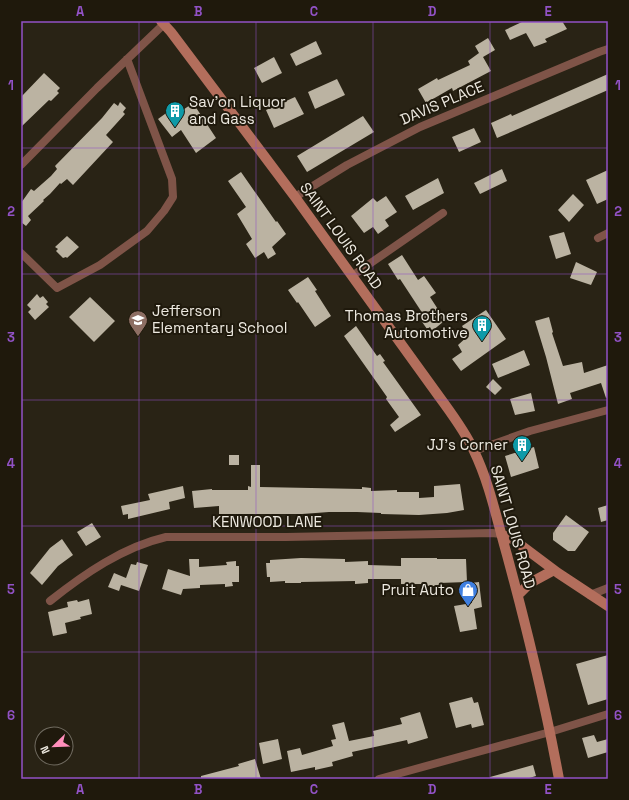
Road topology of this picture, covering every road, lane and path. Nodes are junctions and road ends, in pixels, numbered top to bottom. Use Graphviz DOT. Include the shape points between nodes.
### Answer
graph roads {
  1 [pos="163,22"];
  2 [pos="608,50"];
  3 [pos="127,59"];
  4 [pos="21,165"];
  5 [pos="295,197"];
  6 [pos="443,213"];
  7 [pos="608,233"];
  8 [pos="598,238"];
  9 [pos="21,253"];
  10 [pos="352,276"];
  11 [pos="608,410"];
  12 [pos="474,451"];
  13 [pos="501,534"];
  14 [pos="554,570"];
  15 [pos="608,588"];
  16 [pos="518,595"];
  17 [pos="590,595"];
  18 [pos="50,601"];
  19 [pos="608,606"];
  20 [pos="608,714"];
  21 [pos="550,732"];
  22 [pos="379,779"];
  23 [pos="559,779"];
  1 -- 3 [label="street"];
  1 -- 5 [label="street, SAINT LOUIS ROAD"];
  2 -- 5 [label="street, DAVIS PLACE" via="420,127 347,165"];
  3 -- 4 [label="street"];
  3 -- 9 [label="street" via="172,179 173,197 147,231 100,265 57,288"];
  5 -- 10 [label="street, SAINT LOUIS ROAD"];
  6 -- 10 [label="street"];
  7 -- 8 [label="street"];
  10 -- 12 [label="street, SAINT LOUIS ROAD" via="458,424"];
  11 -- 12 [label="street" via="530,431"];
  12 -- 13 [label="street, SAINT LOUIS ROAD"];
  13 -- 14 [label="street" via="514,540"];
  13 -- 16 [label="street, SAINT LOUIS ROAD"];
  13 -- 18 [label="street, KENWOOD LANE" via="166,537 134,548 106,562"];
  14 -- 16 [label="street" via="530,583"];
  14 -- 17 [label="street"];
  15 -- 17 [label="street"];
  16 -- 21 [label="street, SAINT LOUIS ROAD"];
  17 -- 19 [label="street"];
  20 -- 21 [label="street"];
  21 -- 22 [label="street"];
  21 -- 23 [label="street, SAINT LOUIS ROAD"];
}
